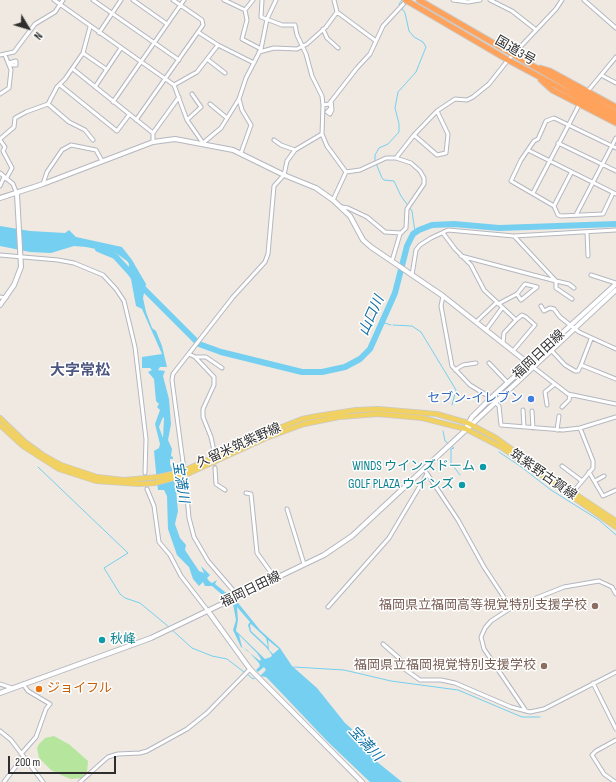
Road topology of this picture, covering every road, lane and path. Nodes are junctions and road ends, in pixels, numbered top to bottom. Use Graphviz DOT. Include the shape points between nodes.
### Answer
graph roads {
  1 [pos="54,0"];
  2 [pos="63,0"];
  3 [pos="93,0"];
  4 [pos="121,0"];
  5 [pos="133,0"];
  6 [pos="173,0"];
  7 [pos="184,0"];
  8 [pos="224,0"];
  9 [pos="253,0"];
  10 [pos="262,0"];
  11 [pos="276,0"];
  12 [pos="334,0"];
  13 [pos="419,0"];
  14 [pos="453,0"];
  15 [pos="480,0"];
  16 [pos="490,0"];
  17 [pos="562,0"];
  18 [pos="584,0"];
  19 [pos="407,1"];
  20 [pos="59,5"];
  21 [pos="180,5"];
  22 [pos="245,10"];
  23 [pos="338,12"];
  24 [pos="112,13"];
  25 [pos="267,19"];
  26 [pos="167,24"];
  27 [pos="90,27"];
  28 [pos="616,28"];
  29 [pos="323,29"];
  30 [pos="535,29"];
  31 [pos="198,32"];
  32 [pos="98,33"];
  33 [pos="376,41"];
  34 [pos="154,43"];
  35 [pos="218,45"];
  36 [pos="302,46"];
  37 [pos="121,48"];
  38 [pos="338,48"];
  39 [pos="260,51"];
  40 [pos="84,53"];
  41 [pos="514,54"];
  42 [pos="0,55"];
  43 [pos="5,55"];
  44 [pos="616,57"];
  45 [pos="179,60"];
  46 [pos="207,60"];
  47 [pos="508,60"];
  48 [pos="141,62"];
  49 [pos="254,63"];
  50 [pos="532,66"];
  51 [pos="73,69"];
  52 [pos="106,69"];
  53 [pos="225,73"];
  54 [pos="535,75"];
  55 [pos="601,75"];
  56 [pos="165,79"];
  57 [pos="616,84"];
  58 [pos="60,85"];
  59 [pos="174,85"];
  60 [pos="95,87"];
  61 [pos="587,92"];
  62 [pos="0,94"];
  63 [pos="192,94"];
  64 [pos="179,97"];
  65 [pos="239,99"];
  66 [pos="113,102"];
  67 [pos="48,104"];
  68 [pos="210,104"];
  69 [pos="324,105"];
  70 [pos="579,105"];
  71 [pos="616,107"];
  72 [pos="437,111"];
  73 [pos="616,112"];
  74 [pos="129,115"];
  75 [pos="227,118"];
  76 [pos="616,118"];
  77 [pos="136,120"];
  78 [pos="187,120"];
  79 [pos="616,123"];
  80 [pos="567,125"];
  81 [pos="153,133"];
  82 [pos="322,134"];
  83 [pos="414,135"];
  84 [pos="616,138"];
  85 [pos="0,140"];
  86 [pos="93,140"];
  87 [pos="274,140"];
  88 [pos="153,142"];
  89 [pos="203,143"];
  90 [pos="558,143"];
  91 [pos="612,146"];
  92 [pos="616,148"];
  93 [pos="295,150"];
  94 [pos="528,150"];
  95 [pos="241,153"];
  96 [pos="396,158"];
  97 [pos="102,161"];
  98 [pos="549,161"];
  99 [pos="602,165"];
  100 [pos="616,171"];
  101 [pos="346,172"];
  102 [pos="0,173"];
  103 [pos="571,173"];
  104 [pos="284,175"];
  105 [pos="5,178"];
  106 [pos="43,184"];
  107 [pos="592,184"];
  108 [pos="0,186"];
  109 [pos="533,193"];
  110 [pos="17,194"];
  111 [pos="615,194"];
  112 [pos="0,198"];
  113 [pos="333,200"];
  114 [pos="554,206"];
  115 [pos="342,207"];
  116 [pos="576,214"];
  117 [pos="616,230"];
  118 [pos="587,232"];
  119 [pos="402,233"];
  120 [pos="443,233"];
  121 [pos="514,236"];
  122 [pos="0,255"];
  123 [pos="21,255"];
  124 [pos="461,256"];
  125 [pos="588,256"];
  126 [pos="393,262"];
  127 [pos="411,274"];
  128 [pos="591,275"];
  129 [pos="556,281"];
  130 [pos="616,283"];
  131 [pos="574,288"];
  132 [pos="616,290"];
  133 [pos="517,294"];
  134 [pos="443,296"];
  135 [pos="0,297"];
  136 [pos="6,298"];
  137 [pos="572,299"];
  138 [pos="497,304"];
  139 [pos="0,305"];
  140 [pos="541,306"];
  141 [pos="502,308"];
  142 [pos="516,320"];
  143 [pos="476,322"];
  144 [pos="573,327"];
  145 [pos="486,330"];
  146 [pos="591,339"];
  147 [pos="503,343"];
  148 [pos="616,349"];
  149 [pos="513,350"];
  150 [pos="551,350"];
  151 [pos="189,353"];
  152 [pos="195,357"];
  153 [pos="489,363"];
  154 [pos="476,364"];
  155 [pos="531,365"];
  156 [pos="581,365"];
  157 [pos="222,368"];
  158 [pos="455,370"];
  159 [pos="616,379"];
  160 [pos="508,383"];
  161 [pos="555,384"];
  162 [pos="570,395"];
  163 [pos="491,398"];
  164 [pos="495,401"];
  165 [pos="616,404"];
  166 [pos="547,405"];
  167 [pos="562,407"];
  168 [pos="523,410"];
  169 [pos="532,411"];
  170 [pos="559,416"];
  171 [pos="616,417"];
  172 [pos="0,418"];
  173 [pos="469,424"];
  174 [pos="0,425"];
  175 [pos="524,427"];
  176 [pos="533,428"];
  177 [pos="580,428"];
  178 [pos="466,429"];
  179 [pos="557,430"];
  180 [pos="214,451"];
  181 [pos="562,466"];
  182 [pos="214,468"];
  183 [pos="425,472"];
  184 [pos="589,472"];
  185 [pos="145,473"];
  186 [pos="183,473"];
  187 [pos="604,476"];
  188 [pos="158,480"];
  189 [pos="582,481"];
  190 [pos="595,481"];
  191 [pos="147,489"];
  192 [pos="225,490"];
  193 [pos="616,490"];
  194 [pos="573,492"];
  195 [pos="246,493"];
  196 [pos="287,509"];
  197 [pos="616,521"];
  198 [pos="616,527"];
  199 [pos="304,564"];
  200 [pos="275,578"];
  201 [pos="616,594"];
  202 [pos="237,597"];
  203 [pos="328,607"];
  204 [pos="511,608"];
  205 [pos="209,610"];
  206 [pos="383,644"];
  207 [pos="250,669"];
  208 [pos="616,672"];
  209 [pos="593,683"];
  210 [pos="0,684"];
  211 [pos="23,684"];
  212 [pos="12,688"];
  213 [pos="0,692"];
  214 [pos="526,711"];
  215 [pos="616,729"];
  216 [pos="0,731"];
  217 [pos="616,740"];
  218 [pos="22,756"];
  219 [pos="4,782"];
  220 [pos="44,782"];
  221 [pos="80,782"];
  222 [pos="362,782"];
  223 [pos="614,782"];
  1 -- 20 [label="street"];
  2 -- 20 [label="street"];
  3 -- 24 [label="street"];
  4 -- 24 [label="street"];
  5 -- 26 [label="street"];
  6 -- 21 [label="street"];
  7 -- 21 [label="street"];
  8 -- 22 [label="street"];
  9 -- 22 [label="street"];
  10 -- 25 [label="street" via="261,17"];
  11 -- 25 [label="street"];
  12 -- 23 [label="street"];
  13 -- 41 [label="highway, 国道3号"];
  14 -- 15 [label="street"];
  16 -- 30 [label="street" via="512,11"];
  17 -- 30 [label="street"];
  18 -- 28 [label="street"];
  19 -- 33 [label="street" via="392,15"];
  19 -- 47 [label="highway, 国道3号"];
  20 -- 27 [label="street"];
  20 -- 43 [label="street" via="51,15 34,24 14,52"];
  21 -- 26 [label="street"];
  21 -- 31 [label="street" via="202,20 203,25"];
  22 -- 39 [label="street" via="247,20 242,39"];
  23 -- 29 [label="street"];
  23 -- 33 [label="street"];
  24 -- 32 [label="street"];
  24 -- 34 [label="street"];
  25 -- 36 [label="street" via="282,25 296,25"];
  25 -- 39 [label="street"];
  26 -- 34 [label="street"];
  27 -- 32 [label="street"];
  27 -- 40 [label="street"];
  29 -- 36 [label="street"];
  29 -- 38 [label="street" via="327,38"];
  30 -- 41 [label="street"];
  31 -- 35 [label="street"];
  31 -- 45 [label="street"];
  32 -- 37 [label="street"];
  33 -- 69 [label="street" via="370,54 330,102"];
  34 -- 45 [label="street"];
  34 -- 48 [label="street"];
  35 -- 46 [label="street"];
  35 -- 49 [label="street"];
  36 -- 39 [label="street"];
  36 -- 69 [label="street"];
  37 -- 48 [label="street"];
  37 -- 52 [label="street"];
  39 -- 49 [label="street"];
  40 -- 51 [label="street"];
  40 -- 52 [label="street"];
  41 -- 47 [label="street"];
  41 -- 50 [label="highway, 国道3号"];
  42 -- 43 [label="street"];
  43 -- 62 [label="street" via="11,70 9,88"];
  44 -- 55 [label="street"];
  45 -- 56 [label="street"];
  46 -- 53 [label="street"];
  46 -- 59 [label="street" via="197,72"];
  47 -- 54 [label="highway, 国道3号"];
  47 -- 72 [label="street" via="473,97 467,100 455,99"];
  48 -- 56 [label="street"];
  48 -- 66 [label="street"];
  49 -- 65 [label="street"];
  50 -- 61 [label="highway" via="550,71"];
  50 -- 73 [label="highway, 国道3号"];
  51 -- 58 [label="street"];
  51 -- 60 [label="street"];
  52 -- 60 [label="street"];
  54 -- 70 [label="highway" via="552,90"];
  54 -- 76 [label="highway, 国道3号"];
  55 -- 57 [label="street"];
  55 -- 61 [label="street"];
  56 -- 59 [label="street"];
  56 -- 77 [label="street"];
  58 -- 67 [label="street"];
  58 -- 74 [label="street" via="117,131"];
  59 -- 64 [label="street"];
  60 -- 66 [label="street"];
  61 -- 71 [label="highway"];
  63 -- 78 [label="street" via="201,107"];
  64 -- 78 [label="street"];
  64 -- 81 [label="street"];
  65 -- 75 [label="street"];
  65 -- 95 [label="street" via="251,125"];
  66 -- 74 [label="street"];
  67 -- 85 [label="street" via="15,118 14,128"];
  67 -- 86 [label="street" via="69,122 85,130"];
  68 -- 75 [label="street"];
  69 -- 82 [label="street"];
  70 -- 79 [label="highway"];
  70 -- 80 [label="street"];
  72 -- 83 [label="street"];
  72 -- 83 [label="street" via="448,134 446,153 437,155"];
  74 -- 77 [label="street"];
  75 -- 89 [label="street" via="214,135"];
  77 -- 81 [label="street"];
  78 -- 89 [label="street"];
  80 -- 90 [label="street"];
  80 -- 91 [label="street"];
  80 -- 94 [label="street" via="554,118 546,121 538,139"];
  81 -- 88 [label="street"];
  82 -- 93 [label="street"];
  82 -- 101 [label="street" via="327,146"];
  83 -- 96 [label="street"];
  84 -- 91 [label="street"];
  85 -- 105 [label="street" via="5,147 2,151 12,168"];
  87 -- 93 [label="street"];
  88 -- 89 [label="street" via="175,139"];
  88 -- 97 [label="street"];
  89 -- 95 [label="street"];
  90 -- 98 [label="street"];
  90 -- 99 [label="street"];
  91 -- 92 [label="street"];
  91 -- 99 [label="street"];
  93 -- 104 [label="street" via="287,161"];
  94 -- 98 [label="street"];
  94 -- 109 [label="street" via="511,181"];
  95 -- 104 [label="street"];
  96 -- 101 [label="street" via="386,158 360,170"];
  96 -- 119 [label="street" via="417,167 424,178 424,184 407,209 406,228"];
  97 -- 106 [label="street"];
  97 -- 106 [label="street" via="96,150 71,145 62,150 47,172"];
  98 -- 103 [label="street"];
  98 -- 109 [label="street"];
  99 -- 100 [label="street"];
  99 -- 107 [label="street"];
  101 -- 113 [label="street"];
  102 -- 105 [label="street"];
  103 -- 107 [label="street"];
  103 -- 114 [label="street"];
  104 -- 113 [label="street" via="316,188"];
  104 -- 151 [label="street" via="274,186 268,254 265,262"];
  105 -- 108 [label="street"];
  105 -- 110 [label="street" via="13,184"];
  106 -- 110 [label="street"];
  107 -- 111 [label="street"];
  107 -- 116 [label="street"];
  109 -- 114 [label="street"];
  110 -- 112 [label="street"];
  110 -- 123 [label="street"];
  111 -- 116 [label="street" via="603,214"];
  113 -- 115 [label="street"];
  114 -- 116 [label="street" via="558,215"];
  115 -- 119 [label="street" via="367,217 385,232"];
  115 -- 126 [label="street" via="363,240"];
  117 -- 118 [label="street"];
  118 -- 121 [label="street"];
  118 -- 125 [label="street"];
  119 -- 126 [label="street"];
  120 -- 121 [label="street" via="456,230"];
  120 -- 124 [label="street"];
  120 -- 127 [label="street" via="425,240 416,250"];
  121 -- 129 [label="street"];
  122 -- 123 [label="street"];
  123 -- 136 [label="street" via="18,278"];
  123 -- 185 [label="street" via="58,260 103,275 124,301 135,347 146,439"];
  124 -- 129 [label="street"];
  124 -- 138 [label="street"];
  126 -- 127 [label="street"];
  127 -- 134 [label="street"];
  128 -- 130 [label="street"];
  129 -- 131 [label="street"];
  129 -- 137 [label="street" via="556,288"];
  130 -- 144 [label="street, 福岡日田線"];
  132 -- 144 [label="street, 福岡日田線"];
  133 -- 133 [label="street" via="521,300 537,288 525,284"];
  133 -- 138 [label="street"];
  134 -- 143 [label="street"];
  134 -- 158 [label="street" via="441,306 452,366"];
  135 -- 136 [label="street"];
  136 -- 139 [label="street"];
  138 -- 141 [label="street"];
  138 -- 143 [label="street"];
  140 -- 144 [label="street" via="544,311 554,309"];
  141 -- 142 [label="street"];
  141 -- 145 [label="street"];
  142 -- 147 [label="street" via="504,333"];
  142 -- 149 [label="street" via="522,315 535,325 535,328"];
  143 -- 145 [label="street"];
  144 -- 146 [label="street"];
  144 -- 150 [label="street, 福岡日田線"];
  144 -- 155 [label="street, 福岡日田線"];
  145 -- 147 [label="street"];
  146 -- 148 [label="street"];
  146 -- 156 [label="street"];
  147 -- 149 [label="street"];
  149 -- 155 [label="street"];
  150 -- 155 [label="street, 福岡日田線"];
  150 -- 156 [label="street" via="565,365 575,371 578,371"];
  151 -- 152 [label="street"];
  151 -- 186 [label="street" via="173,374 172,380"];
  152 -- 157 [label="street" via="206,357"];
  152 -- 180 [label="street" via="214,377 214,385 203,409 203,417"];
  153 -- 160 [label="street"];
  154 -- 158 [label="street" via="464,365"];
  155 -- 160 [label="street, 福岡日田線"];
  155 -- 161 [label="street"];
  155 -- 164 [label="street, 福岡日田線"];
  156 -- 159 [label="street"];
  158 -- 163 [label="street" via="470,385"];
  160 -- 163 [label="street, 福岡日田線"];
  161 -- 162 [label="street"];
  161 -- 166 [label="street" via="545,392"];
  162 -- 165 [label="street"];
  162 -- 167 [label="street"];
  163 -- 164 [label="street"];
  163 -- 173 [label="street, 福岡日田線"];
  164 -- 173 [label="street, 福岡日田線"];
  164 -- 175 [label="street" via="499,406 501,425"];
  168 -- 175 [label="street"];
  169 -- 176 [label="street"];
  170 -- 179 [label="street"];
  171 -- 177 [label="street"];
  172 -- 188 [label="main road, 久留米筑紫野線" via="43,455 74,470 109,478"];
  173 -- 178 [label="street, 福岡日田線"];
  173 -- 186 [label="main road, 久留米筑紫野線" via="437,414 394,409 338,412 285,425"];
  173 -- 194 [label="main road, 筑紫野古賀線" via="496,438"];
  174 -- 188 [label="main road, 久留米筑紫野線" via="40,459 79,477 123,484"];
  175 -- 176 [label="street"];
  176 -- 179 [label="street"];
  177 -- 179 [label="street"];
  177 -- 184 [label="street" via="593,461 593,468"];
  178 -- 183 [label="street, 福岡日田線"];
  178 -- 186 [label="main road, 久留米筑紫野線" via="410,416 378,414 339,417 288,429"];
  178 -- 198 [label="main road, 筑紫野古賀線" via="515,456"];
  181 -- 189 [label="street"];
  182 -- 192 [label="street" via="216,484"];
  183 -- 199 [label="street, 福岡日田線" via="352,536 324,555"];
  183 -- 203 [label="street" via="389,538"];
  183 -- 204 [label="street" via="458,520"];
  184 -- 189 [label="street"];
  184 -- 190 [label="street"];
  186 -- 188 [label="main road, 久留米筑紫野線"];
  186 -- 202 [label="street" via="194,537 208,561"];
  187 -- 190 [label="street"];
  189 -- 194 [label="street"];
  190 -- 193 [label="street" via="603,496"];
  191 -- 205 [label="street" via="154,506 159,542 170,555 181,576"];
  194 -- 197 [label="main road, 筑紫野古賀線"];
  195 -- 200 [label="street" via="251,494 257,553"];
  196 -- 199 [label="street"];
  199 -- 200 [label="street, 福岡日田線"];
  200 -- 202 [label="street, 福岡日田線"];
  201 -- 204 [label="street" via="612,587 599,581 582,583 564,587"];
  202 -- 205 [label="street, 福岡日田線"];
  204 -- 214 [label="street" via="491,621 481,637 484,649"];
  205 -- 207 [label="street"];
  205 -- 211 [label="street, 福岡日田線" via="151,638"];
  206 -- 214 [label="street" via="399,658 406,670 420,680 455,683"];
  207 -- 221 [label="street" via="207,713 187,729 147,751 108,757"];
  207 -- 222 [label="street"];
  208 -- 209 [label="street"];
  209 -- 214 [label="street" via="544,709"];
  209 -- 215 [label="street"];
  210 -- 212 [label="street"];
  211 -- 212 [label="street, 福岡日田線"];
  211 -- 218 [label="street" via="28,691 50,704 36,737"];
  212 -- 213 [label="street, 福岡日田線"];
  216 -- 218 [label="street" via="11,740"];
  217 -- 223 [label="street" via="592,755 604,774"];
  218 -- 219 [label="street"];
  218 -- 220 [label="street"];
}
